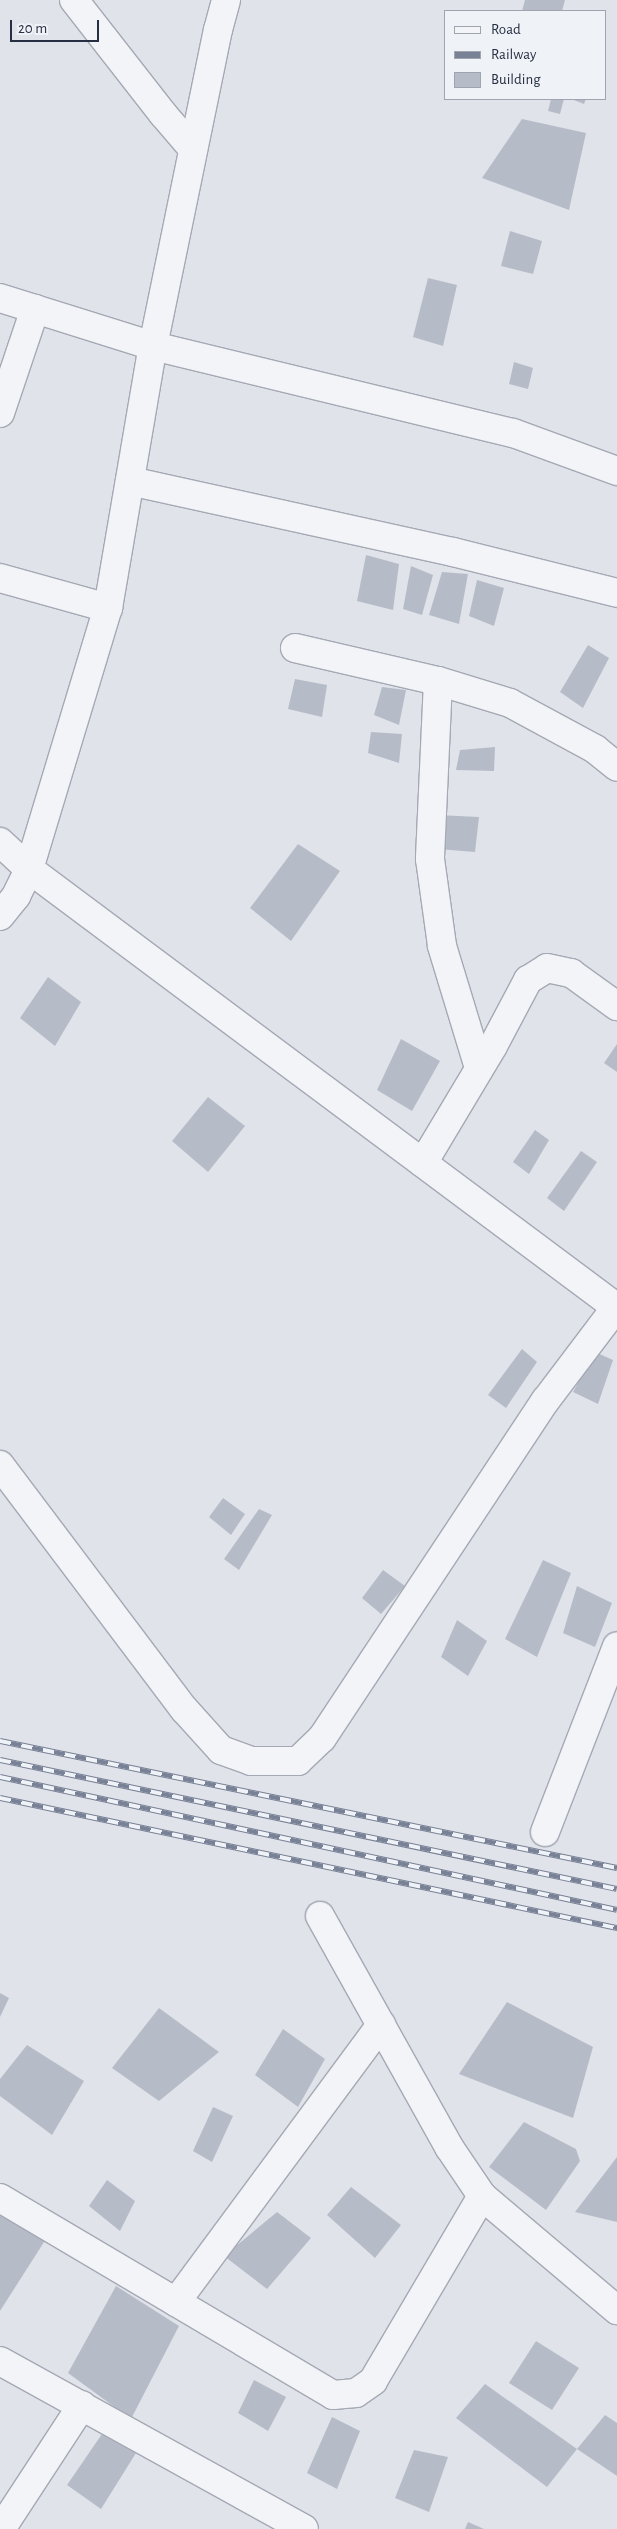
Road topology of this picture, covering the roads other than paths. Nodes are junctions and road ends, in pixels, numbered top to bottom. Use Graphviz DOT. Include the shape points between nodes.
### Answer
graph roads {
  1 [pos="74,0"];
  2 [pos="226,0"];
  3 [pos="193,149"];
  4 [pos="0,298"];
  5 [pos="35,309"];
  6 [pos="153,346"];
  7 [pos="0,413"];
  8 [pos="617,471"];
  9 [pos="130,481"];
  10 [pos="0,578"];
  11 [pos="617,593"];
  12 [pos="108,608"];
  13 [pos="295,648"];
  14 [pos="438,681"];
  15 [pos="617,767"];
  16 [pos="0,842"];
  17 [pos="29,869"];
  18 [pos="0,916"];
  19 [pos="617,1006"];
  20 [pos="479,1068"];
  21 [pos="423,1163"];
  22 [pos="617,1307"];
  23 [pos="0,1466"];
  24 [pos="617,1646"];
  25 [pos="545,1832"];
  26 [pos="320,1916"];
  27 [pos="381,2025"];
  28 [pos="482,2196"];
  29 [pos="0,2198"];
  30 [pos="176,2302"];
  31 [pos="617,2310"];
  32 [pos="0,2362"];
  33 [pos="82,2405"];
  34 [pos="1,2529"];
  35 [pos="304,2529"];
  1 -- 3 [label="street"];
  2 -- 3 [label="street"];
  3 -- 6 [label="street"];
  4 -- 5 [label="street"];
  5 -- 6 [label="street"];
  5 -- 7 [label="street"];
  6 -- 8 [label="street" via="513,433"];
  6 -- 9 [label="street"];
  9 -- 11 [label="street" via="453,552"];
  9 -- 12 [label="street"];
  10 -- 12 [label="street"];
  12 -- 17 [label="street"];
  13 -- 14 [label="street"];
  14 -- 15 [label="street" via="510,703 595,749"];
  14 -- 20 [label="street" via="430,859 442,946"];
  16 -- 17 [label="street"];
  17 -- 18 [label="street" via="16,896"];
  17 -- 21 [label="street"];
  19 -- 20 [label="street" via="571,973 547,968 528,980"];
  20 -- 21 [label="street"];
  21 -- 22 [label="street"];
  22 -- 23 [label="street" via="546,1400 322,1738 298,1761 251,1761 221,1750 184,1709"];
  24 -- 25 [label="street"];
  26 -- 27 [label="street"];
  27 -- 28 [label="street" via="449,2147"];
  27 -- 30 [label="street"];
  28 -- 30 [label="street" via="373,2381 356,2393 333,2395"];
  28 -- 31 [label="street"];
  29 -- 30 [label="street"];
  32 -- 33 [label="street"];
  33 -- 34 [label="street"];
  33 -- 35 [label="street"];
}
